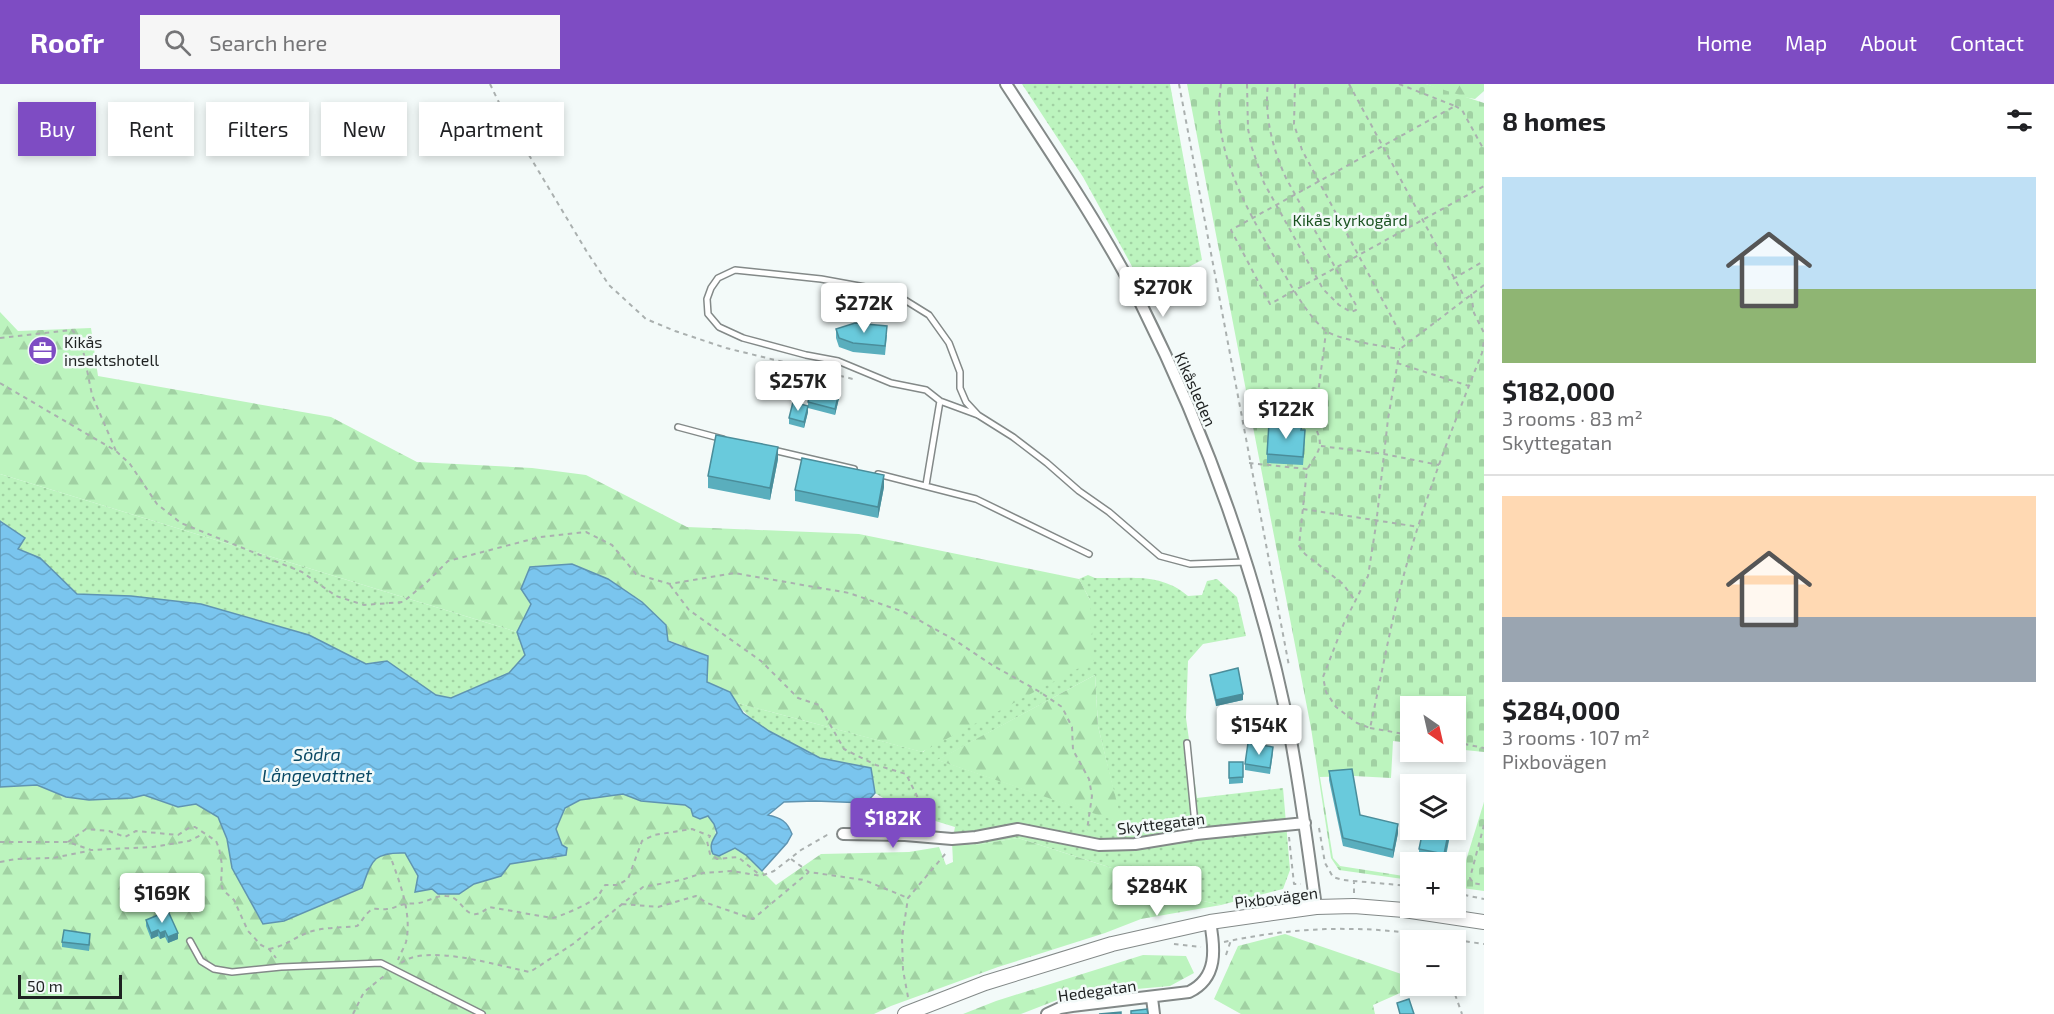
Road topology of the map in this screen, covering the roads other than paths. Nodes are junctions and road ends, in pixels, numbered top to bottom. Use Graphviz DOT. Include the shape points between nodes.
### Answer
graph roads {
  1 [pos="1006,84"];
  2 [pos="940,401"];
  3 [pos="978,415"];
  4 [pos="678,427"];
  5 [pos="727,440"];
  6 [pos="770,450"];
  7 [pos="859,470"];
  8 [pos="870,473"];
  9 [pos="926,485"];
  10 [pos="1089,554"];
  11 [pos="1245,562"];
  12 [pos="1187,743"];
  13 [pos="1305,823"];
  14 [pos="843,834"];
  15 [pos="1196,834"];
  16 [pos="1316,907"];
  17 [pos="1209,922"];
  18 [pos="1484,922"];
  19 [pos="190,941"];
  20 [pos="1152,998"];
  21 [pos="482,1014"];
  22 [pos="904,1014"];
  23 [pos="1047,1014"];
  24 [pos="1154,1014"];
  1 -- 11 [label="street, Kikåsleden" via="1068,178 1141,304 1212,466"];
  2 -- 3 [label="lane"];
  2 -- 3 [label="lane" via="926,390 891,383 838,361 743,338 719,327 708,314 711,288 718,278 735,270 821,279 900,297 929,315 949,344 960,372 960,388"];
  2 -- 9 [label="lane"];
  3 -- 11 [label="lane" via="1047,463 1160,556 1190,564"];
  4 -- 5 [label="lane"];
  6 -- 7 [label="lane"];
  8 -- 9 [label="lane"];
  9 -- 10 [label="lane" via="976,499"];
  11 -- 13 [label="street, Kikåsleden" via="1286,715"];
  12 -- 15 [label="lane"];
  13 -- 15 [label="street, Skyttegatan"];
  13 -- 16 [label="street, Kikåsleden"];
  14 -- 15 [label="street, Skyttegatan" via="944,838 1017,830 1099,845 1135,844"];
  16 -- 17 [label="street, Pixbovägen"];
  16 -- 18 [label="street, Pixbovägen" via="1404,910"];
  17 -- 20 [label="street, Hedegatan" via="1215,952 1207,979 1189,992"];
  17 -- 22 [label="street, Pixbovägen" via="1112,944 985,983"];
  19 -- 21 [label="lane" via="201,961 214,969 232,972 381,963"];
  20 -- 23 [label="street, Hedegatan" via="1072,1006"];
  20 -- 24 [label="street, Hedegatan"];
}
